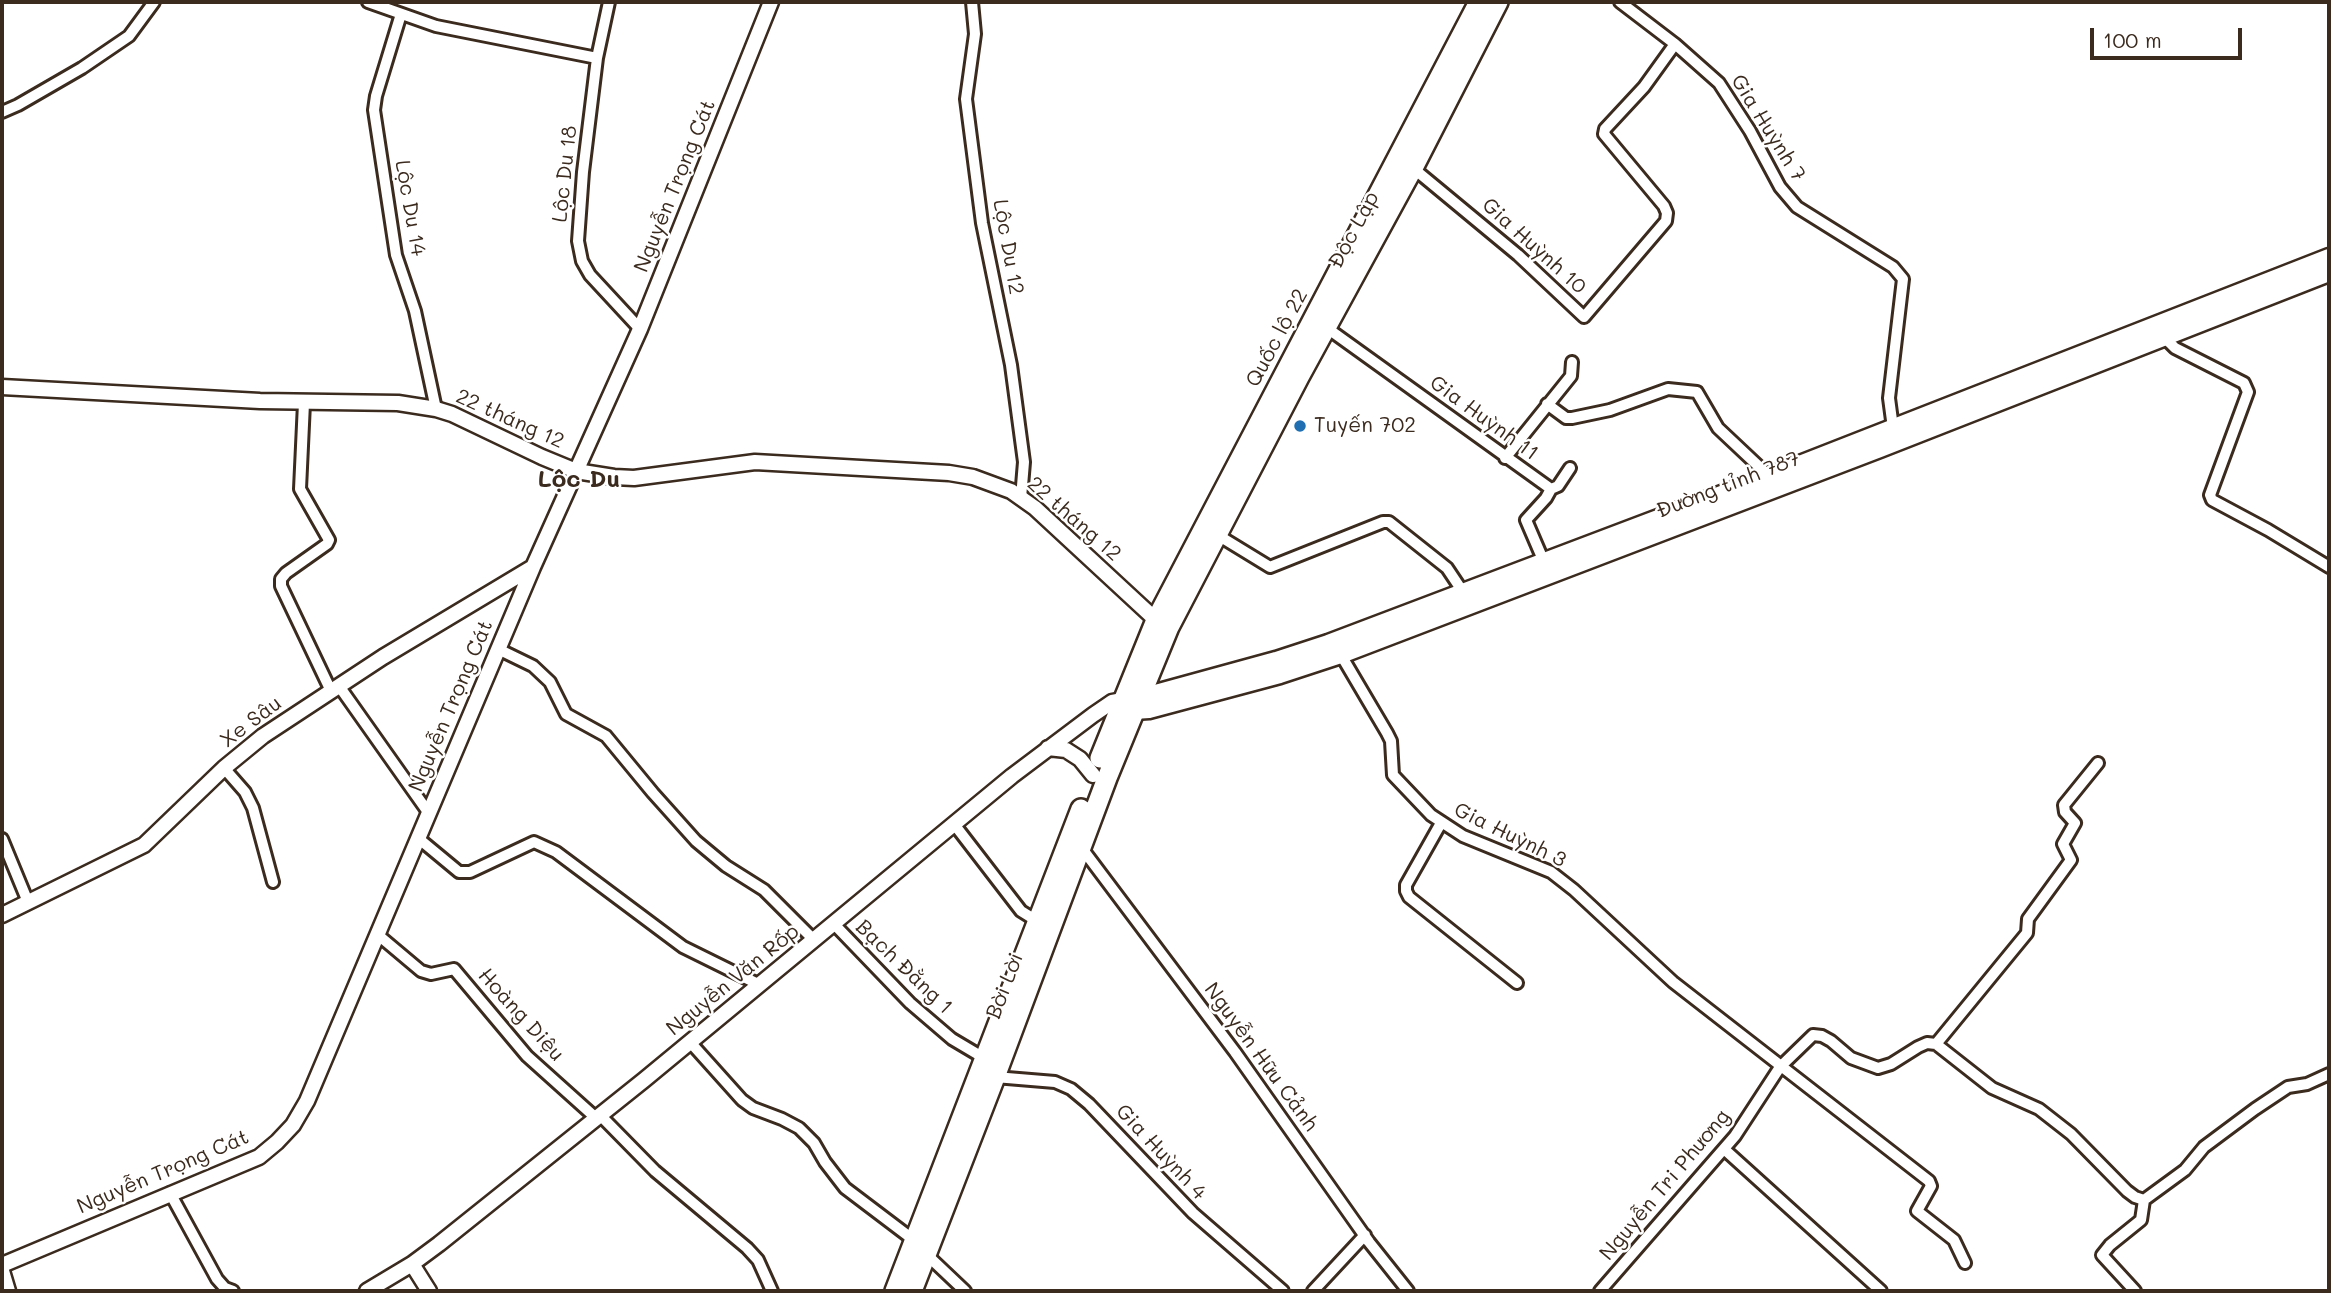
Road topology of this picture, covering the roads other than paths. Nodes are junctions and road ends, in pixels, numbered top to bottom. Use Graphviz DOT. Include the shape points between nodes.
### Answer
graph roads {
  1 [pos="154,2"];
  2 [pos="368,2"];
  3 [pos="609,2"];
  4 [pos="771,2"];
  5 [pos="972,2"];
  6 [pos="1479,2"];
  7 [pos="1498,2"];
  8 [pos="1620,2"];
  9 [pos="401,14"];
  10 [pos="1675,44"];
  11 [pos="597,58"];
  12 [pos="2,112"];
  13 [pos="1413,168"];
  14 [pos="2329,257"];
  15 [pos="2329,273"];
  16 [pos="1327,328"];
  17 [pos="640,329"];
  18 [pos="2165,338"];
  19 [pos="1572,362"];
  20 [pos="2,387"];
  21 [pos="304,403"];
  22 [pos="1547,404"];
  23 [pos="436,409"];
  24 [pos="1893,428"];
  25 [pos="1505,458"];
  26 [pos="1570,468"];
  27 [pos="576,471"];
  28 [pos="1769,476"];
  29 [pos="1551,489"];
  30 [pos="1021,498"];
  31 [pos="1216,534"];
  32 [pos="1544,562"];
  33 [pos="533,567"];
  34 [pos="2329,567"];
  35 [pos="1463,592"];
  36 [pos="1162,624"];
  37 [pos="498,649"];
  38 [pos="1341,655"];
  39 [pos="335,689"];
  40 [pos="1133,702"];
  41 [pos="1048,748"];
  42 [pos="2098,763"];
  43 [pos="224,768"];
  44 [pos="1093,775"];
  45 [pos="428,812"];
  46 [pos="1441,823"];
  47 [pos="954,824"];
  48 [pos="418,838"];
  49 [pos="2,839"];
  50 [pos="1081,847"];
  51 [pos="273,883"];
  52 [pos="28,902"];
  53 [pos="2,915"];
  54 [pos="1037,921"];
  55 [pos="834,924"];
  56 [pos="377,934"];
  57 [pos="814,940"];
  58 [pos="1517,983"];
  59 [pos="761,985"];
  60 [pos="690,1042"];
  61 [pos="1936,1044"];
  62 [pos="984,1058"];
  63 [pos="1780,1067"];
  64 [pos="2329,1074"];
  65 [pos="995,1077"];
  66 [pos="598,1117"];
  67 [pos="1724,1149"];
  68 [pos="170,1193"];
  69 [pos="2144,1200"];
  70 [pos="1364,1235"];
  71 [pos="920,1248"];
  72 [pos="1965,1263"];
  73 [pos="412,1264"];
  74 [pos="2,1265"];
  75 [pos="2,1271"];
  76 [pos="8,1291"];
  77 [pos="233,1291"];
  78 [pos="367,1291"];
  79 [pos="429,1291"];
  80 [pos="772,1291"];
  81 [pos="895,1291"];
  82 [pos="912,1291"];
  83 [pos="965,1291"];
  84 [pos="1283,1291"];
  85 [pos="1314,1291"];
  86 [pos="1408,1291"];
  87 [pos="1600,1291"];
  88 [pos="1881,1291"];
  89 [pos="2135,1291"];
  1 -- 12 [label="street" via="129,36"];
  2 -- 9 [label="street"];
  3 -- 11 [label="street, Lộc Du 18"];
  4 -- 17 [label="street, Nguyễn Trọng Cát"];
  5 -- 30 [label="street, Lộc Du 12" via="975,34 966,99 982,223 1011,365 1024,462"];
  6 -- 36 [label="highway, Quốc lộ 22"];
  7 -- 13 [label="highway, Độc Lập"];
  8 -- 10 [label="street, Gia Huỳnh 7"];
  9 -- 11 [label="street" via="436,26"];
  9 -- 23 [label="street, Lộc Du 14" via="374,110 396,255 415,311"];
  10 -- 13 [label="street, Gia Huỳnh 10" via="1604,134 1664,206 1666,220 1584,317"];
  10 -- 24 [label="street, Gia Huỳnh 7" via="1719,83 1780,187 1797,207 1893,267 1903,279 1889,398"];
  11 -- 17 [label="street, Lộc Du 18" via="578,241 590,275"];
  13 -- 16 [label="highway, Độc Lập"];
  14 -- 24 [label="main road, Đường tỉnh 787"];
  15 -- 18 [label="main road, Đường tỉnh 787"];
  16 -- 25 [label="street, Gia Huỳnh 11"];
  16 -- 31 [label="highway, Độc Lập"];
  17 -- 27 [label="street, Nguyễn Trọng Cát"];
  18 -- 34 [label="street" via="2175,348 2244,383 2248,392 2210,495 2215,503"];
  18 -- 38 [label="main road, Đường tỉnh 787"];
  19 -- 22 [label="street" via="1570,376"];
  20 -- 21 [label="street, 22 tháng 12"];
  21 -- 23 [label="street, 22 tháng 12" via="398,403"];
  21 -- 39 [label="street" via="300,489 329,540 286,573 281,586"];
  22 -- 25 [label="street"];
  22 -- 28 [label="street" via="1572,418 1668,389 1697,392 1718,428"];
  23 -- 27 [label="street, 22 tháng 12"];
  24 -- 28 [label="main road, Đường tỉnh 787"];
  25 -- 29 [label="street, Gia Huỳnh 11"];
  26 -- 29 [label="street"];
  27 -- 30 [label="street, 22 tháng 12" via="634,478 755,462 949,473 995,483"];
  27 -- 33 [label="street, Nguyễn Trọng Cát"];
  28 -- 32 [label="main road, Đường tỉnh 787"];
  29 -- 32 [label="street" via="1526,520"];
  30 -- 36 [label="street, 22 tháng 12"];
  31 -- 35 [label="street" via="1270,566 1389,522 1447,568"];
  31 -- 36 [label="highway, Độc Lập"];
  32 -- 35 [label="main road, Đường tỉnh 787"];
  33 -- 37 [label="street, Nguyễn Trọng Cát"];
  33 -- 39 [label="street, Xe Sâu"];
  35 -- 40 [label="main road, Đường tỉnh 787" via="1302,652"];
  36 -- 40 [label="highway, Quốc lộ 22" via="1141,663"];
  37 -- 45 [label="street, Nguyễn Trọng Cát"];
  37 -- 57 [label="street" via="533,666 550,682 566,714 606,736 696,841 764,890"];
  38 -- 40 [label="main road, Đường tỉnh 787" via="1149,710"];
  38 -- 46 [label="street, Gia Huỳnh 3" via="1391,741 1393,775"];
  39 -- 43 [label="street, Xe Sâu"];
  39 -- 45 [label="street"];
  40 -- 41 [label="street, Nguyễn Văn Rốp" via="1112,702"];
  40 -- 44 [label="highway, Bời Lời"];
  40 -- 50 [label="highway, Bời Lời"];
  41 -- 44 [label="street" via="1066,750"];
  41 -- 47 [label="street, Nguyễn Văn Rốp"];
  42 -- 61 [label="street" via="2064,805 2075,823 2063,844 2071,860 2028,919 2027,933"];
  43 -- 51 [label="street" via="253,808"];
  43 -- 52 [label="street, Xe Sâu" via="144,845"];
  44 -- 54 [label="highway, Bời Lời"];
  45 -- 48 [label="street, Nguyễn Trọng Cát"];
  46 -- 58 [label="street" via="1406,891"];
  46 -- 63 [label="street, Gia Huỳnh 3" via="1551,872 1673,982"];
  47 -- 54 [label="street" via="1021,911"];
  47 -- 55 [label="street, Nguyễn Văn Rốp"];
  48 -- 56 [label="street, Nguyễn Trọng Cát"];
  48 -- 59 [label="street" via="459,872 470,872 534,842 555,852 683,947"];
  49 -- 52 [label="street"];
  50 -- 65 [label="highway, Bời Lời"];
  50 -- 70 [label="street, Nguyễn Hữu Cảnh" via="1235,1052"];
  52 -- 53 [label="street, Xe Sâu"];
  54 -- 62 [label="highway, Bời Lời"];
  55 -- 57 [label="street, Nguyễn Văn Rốp"];
  55 -- 62 [label="street, Bạch Đằng 1" via="910,1003 952,1040"];
  56 -- 66 [label="street, Hoàng Diệu" via="421,971 431,974 454,969 527,1056"];
  56 -- 68 [label="street, Nguyễn Trọng Cát" via="293,1125 258,1157"];
  57 -- 59 [label="street, Nguyễn Văn Rốp"];
  59 -- 60 [label="street, Nguyễn Văn Rốp"];
  60 -- 66 [label="street, Nguyễn Văn Rốp"];
  60 -- 71 [label="street" via="742,1100 799,1128 845,1188"];
  61 -- 63 [label="street, Nguyễn Tri Phương" via="1917,1046 1878,1068 1813,1035"];
  61 -- 69 [label="street" via="1992,1088 2039,1109 2071,1134 2127,1191"];
  62 -- 71 [label="highway, Bời Lời"];
  63 -- 67 [label="street, Nguyễn Tri Phương"];
  63 -- 72 [label="street, Gia Huỳnh 3" via="1929,1181 1931,1186 1917,1211 1954,1240"];
  64 -- 69 [label="street" via="2288,1087 2255,1109"];
  65 -- 71 [label="highway, Bời Lời"];
  65 -- 84 [label="street, Gia Huỳnh 4" via="1055,1082 1071,1089 1193,1213"];
  66 -- 73 [label="street, Nguyễn Văn Rốp"];
  66 -- 80 [label="street, Hoàng Diệu" via="747,1248"];
  67 -- 87 [label="street, Nguyễn Tri Phương"];
  67 -- 88 [label="street"];
  68 -- 74 [label="street, Nguyễn Trọng Cát"];
  68 -- 77 [label="street" via="217,1279"];
  69 -- 89 [label="street" via="2141,1220 2102,1255"];
  70 -- 85 [label="street"];
  70 -- 86 [label="street, Nguyễn Hữu Cảnh"];
  71 -- 81 [label="highway, Bời Lời"];
  71 -- 82 [label="highway, Bời Lời"];
  71 -- 83 [label="street"];
  73 -- 78 [label="street, Nguyễn Văn Rốp"];
  73 -- 79 [label="street"];
  75 -- 76 [label="street"];
}
